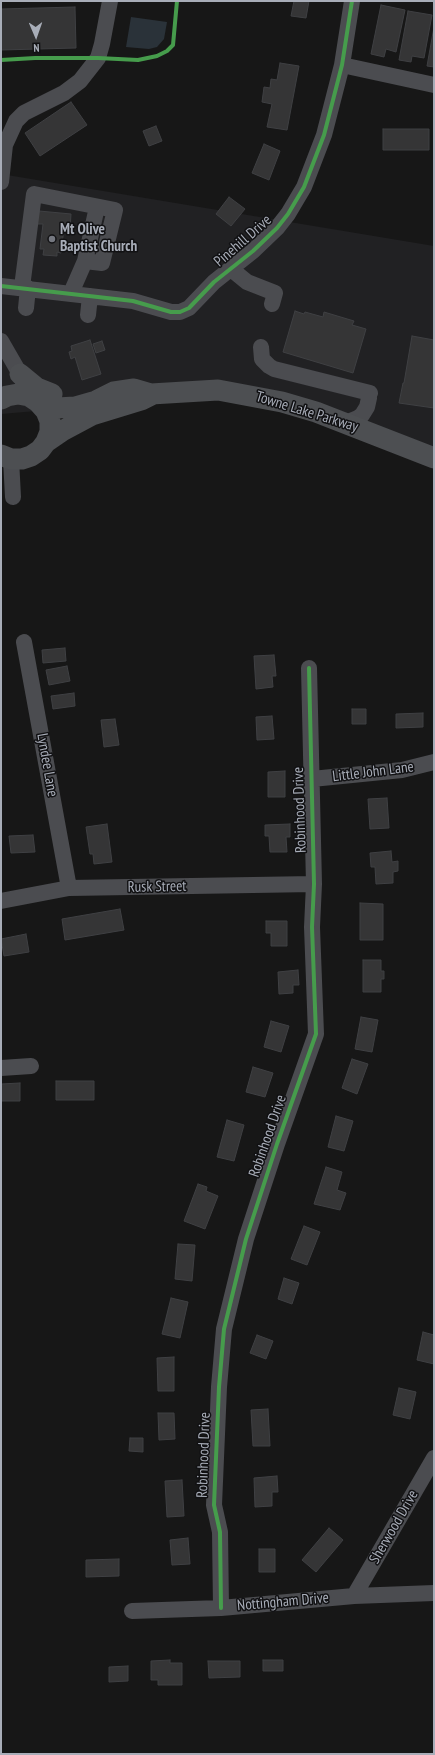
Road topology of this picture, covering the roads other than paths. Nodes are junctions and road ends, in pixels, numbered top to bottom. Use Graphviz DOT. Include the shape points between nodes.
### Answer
graph roads {
  1 [pos="110,1"];
  2 [pos="352,1"];
  3 [pos="342,64"];
  4 [pos="434,85"];
  5 [pos="6,130"];
  6 [pos="1,182"];
  7 [pos="232,267"];
  8 [pos="1,286"];
  9 [pos="25,288"];
  10 [pos="71,293"];
  11 [pos="90,296"];
  12 [pos="272,304"];
  13 [pos="26,308"];
  14 [pos="88,315"];
  15 [pos="1,341"];
  16 [pos="261,347"];
  17 [pos="20,374"];
  18 [pos="114,392"];
  19 [pos="151,394"];
  20 [pos="1,399"];
  21 [pos="34,399"];
  22 [pos="369,399"];
  23 [pos="346,423"];
  24 [pos="375,434"];
  25 [pos="46,442"];
  26 [pos="6,457"];
  27 [pos="434,458"];
  28 [pos="13,497"];
  29 [pos="24,642"];
  30 [pos="309,668"];
  31 [pos="434,762"];
  32 [pos="312,779"];
  33 [pos="314,884"];
  34 [pos="69,888"];
  35 [pos="1,901"];
  36 [pos="31,1066"];
  37 [pos="1,1068"];
  38 [pos="434,1458"];
  39 [pos="434,1593"];
  40 [pos="354,1596"];
  41 [pos="221,1608"];
  42 [pos="132,1611"];
  1 -- 5 [label="street" via="98,58 89,71 64,93 24,113"];
  2 -- 3 [label="street, Pinehill Drive"];
  3 -- 4 [label="street"];
  3 -- 7 [label="street, Pinehill Drive" via="324,135 304,187 277,228"];
  5 -- 6 [label="street"];
  7 -- 11 [label="street, Pinehill Drive" via="189,308 180,312 171,312 133,301"];
  7 -- 12 [label="street" via="247,282 275,293"];
  8 -- 9 [label="street, Pinehill Drive"];
  9 -- 10 [label="street, Pinehill Drive"];
  9 -- 10 [label="street" via="34,194 115,210 102,263 85,261"];
  9 -- 13 [label="street"];
  10 -- 11 [label="street, Pinehill Drive"];
  11 -- 14 [label="street"];
  15 -- 17 [label="street"];
  16 -- 22 [label="street" via="262,359 274,369"];
  17 -- 18 [label="main road" via="37,388 69,399"];
  17 -- 21 [label="street"];
  18 -- 19 [label="main road, Towne Lake Parkway" via="134,389"];
  18 -- 21 [label="main road, Towne Lake Parkway" via="75,407 57,408"];
  19 -- 23 [label="main road, Towne Lake Parkway" via="224,391 282,402"];
  19 -- 25 [label="main road, Towne Lake Parkway" via="141,400 92,415"];
  20 -- 21 [label="main road, Towne Lake Parkway" via="18,394"];
  21 -- 25 [label="main road" via="46,411 50,421 50,432"];
  22 -- 23 [label="street" via="358,418"];
  22 -- 24 [label="street" via="370,424"];
  23 -- 24 [label="main road, Towne Lake Parkway"];
  24 -- 27 [label="main road, Towne Lake Parkway"];
  25 -- 26 [label="main road, Towne Lake Parkway" via="32,456 22,459"];
  26 -- 28 [label="street"];
  29 -- 34 [label="street, Lyndee Lane"];
  30 -- 32 [label="street, Robinhood Drive"];
  31 -- 32 [label="street, Little John Lane" via="402,770"];
  32 -- 33 [label="street, Robinhood Drive"];
  33 -- 34 [label="street, Rusk Street"];
  33 -- 41 [label="street, Robinhood Drive" via="312,928 316,1034 246,1239 224,1329 214,1505 220,1532"];
  34 -- 35 [label="street, Rusk Street"];
  36 -- 37 [label="street"];
  38 -- 40 [label="street, Sherwood Drive"];
  39 -- 40 [label="street, Nottingham Drive"];
  40 -- 41 [label="street, Nottingham Drive"];
  41 -- 42 [label="street, Nottingham Drive"];
}
